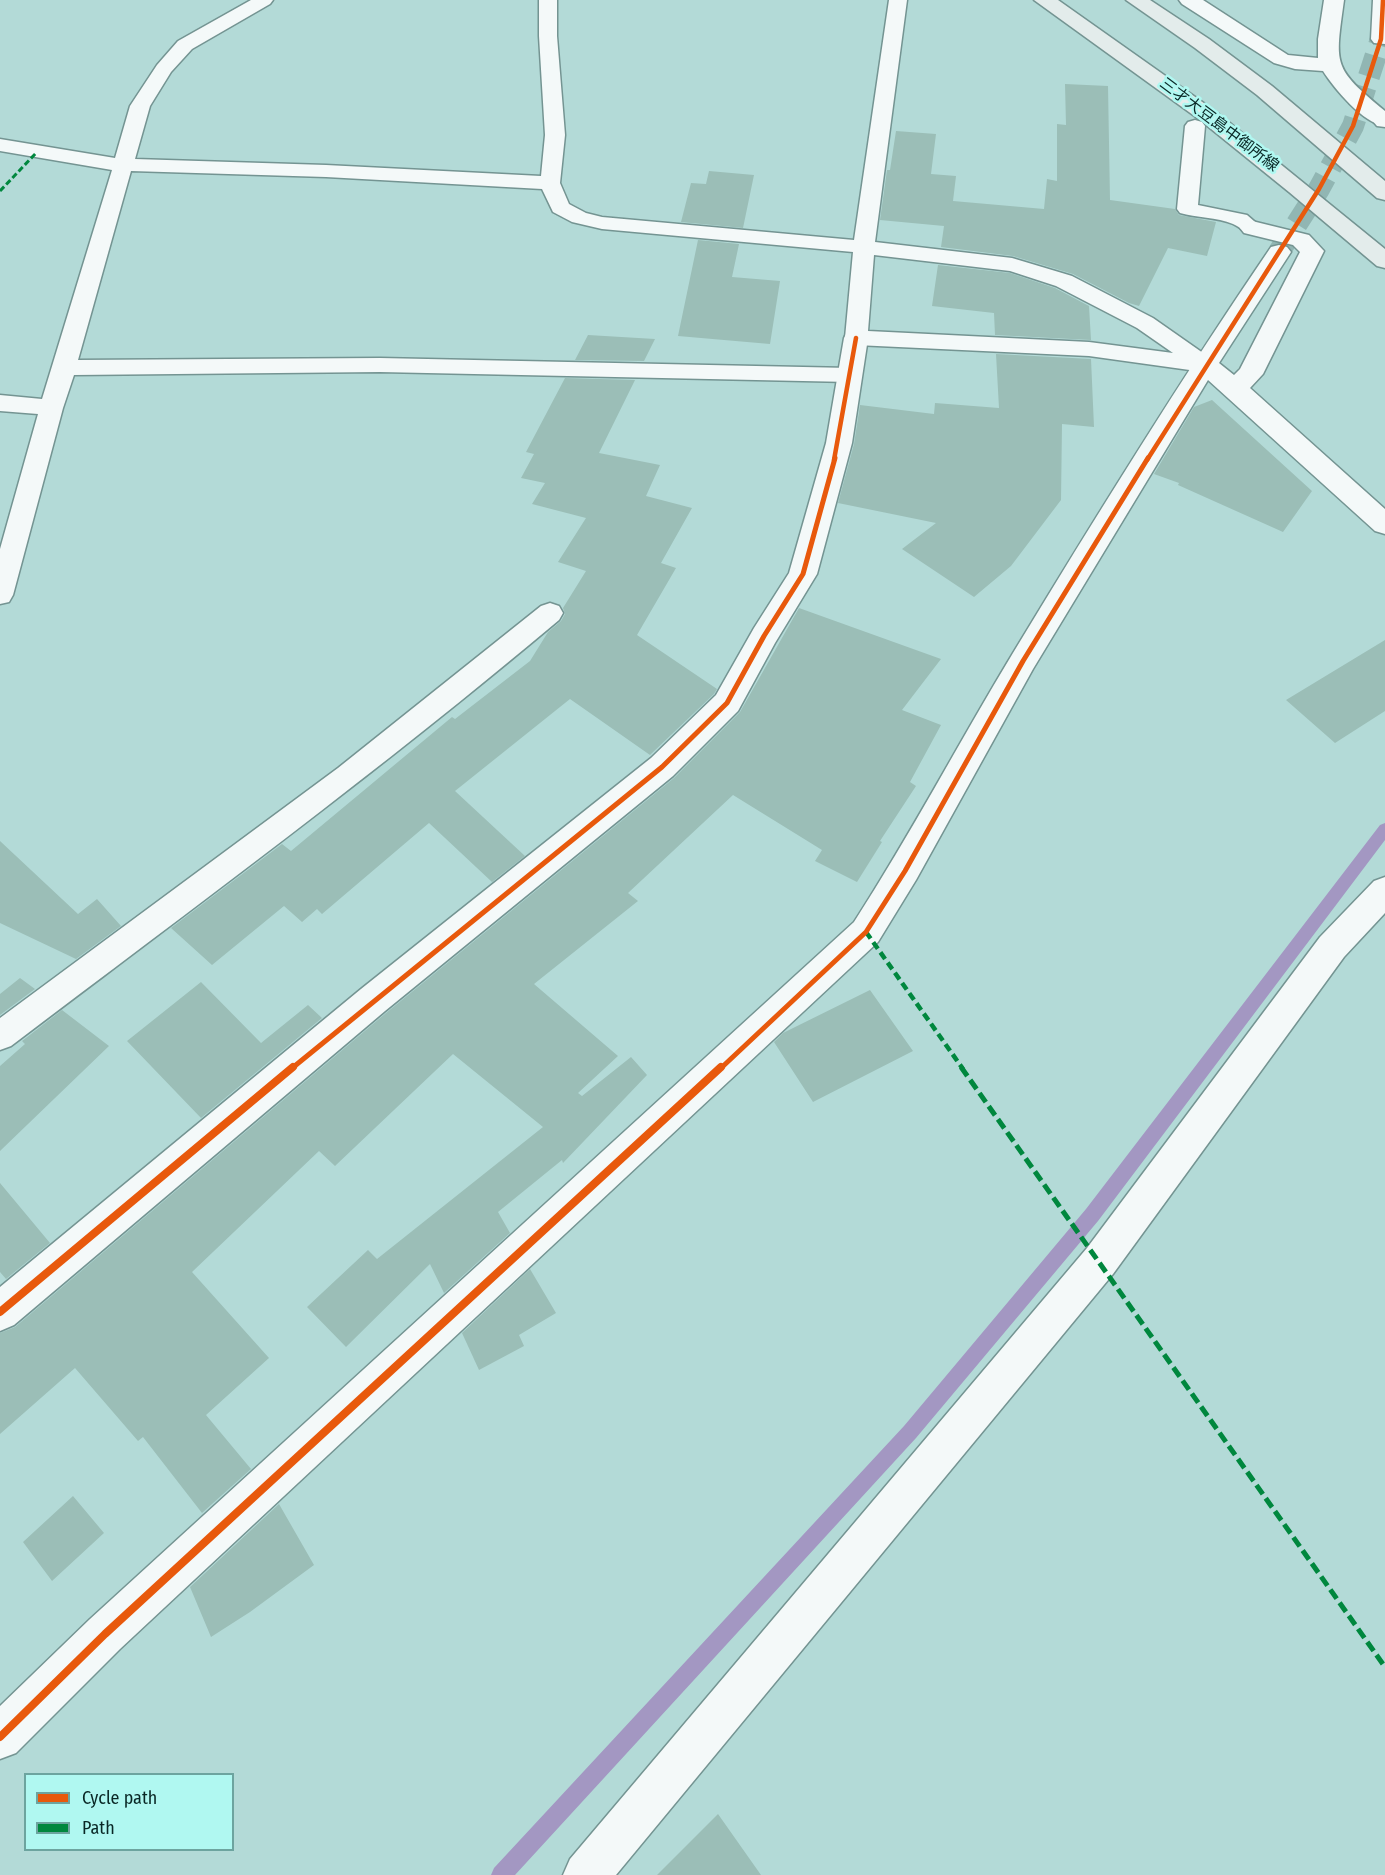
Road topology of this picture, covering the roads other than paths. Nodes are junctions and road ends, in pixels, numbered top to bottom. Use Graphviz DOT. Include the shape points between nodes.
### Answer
graph roads {
  1 [pos="264,0"];
  2 [pos="548,0"];
  3 [pos="898,0"];
  4 [pos="1044,0"];
  5 [pos="1136,0"];
  6 [pos="1189,0"];
  7 [pos="1334,0"];
  8 [pos="1383,0"];
  9 [pos="1381,39"];
  10 [pos="1331,65"];
  11 [pos="1383,120"];
  12 [pos="1196,126"];
  13 [pos="0,145"];
  14 [pos="121,165"];
  15 [pos="550,183"];
  16 [pos="1385,193"];
  17 [pos="1252,228"];
  18 [pos="864,247"];
  19 [pos="1279,252"];
  20 [pos="1385,261"];
  21 [pos="856,338"];
  22 [pos="1205,365"];
  23 [pos="65,368"];
  24 [pos="850,375"];
  25 [pos="1235,388"];
  26 [pos="0,403"];
  27 [pos="51,408"];
  28 [pos="1385,524"];
  29 [pos="0,595"];
  30 [pos="550,613"];
  31 [pos="1385,891"];
  32 [pos="0,1036"];
  33 [pos="0,1312"];
  34 [pos="0,1737"];
  35 [pos="586,1875"];
  1 -- 14 [label="lane" via="185,45 164,69 140,105"];
  2 -- 15 [label="lane" via="555,135"];
  3 -- 18 [label="lane"];
  4 -- 20 [label="main road, 三才大豆島中御所線" via="1221,124"];
  5 -- 16 [label="main road" via="1173,22 1290,110"];
  6 -- 10 [label="street" via="1281,59"];
  7 -- 10 [label="street" via="1327,51"];
  8 -- 9 [label="street"];
  10 -- 11 [label="street" via="1347,89"];
  12 -- 17 [label="lane" via="1187,209 1240,219"];
  13 -- 14 [label="lane"];
  14 -- 15 [label="lane"];
  14 -- 23 [label="lane"];
  15 -- 18 [label="lane" via="560,208 579,218 602,223"];
  17 -- 25 [label="street" via="1300,240 1312,251 1250,374"];
  18 -- 21 [label="lane"];
  18 -- 22 [label="lane" via="1012,264 1064,281 1145,323"];
  19 -- 22 [label="street"];
  21 -- 22 [label="lane" via="1089,349"];
  21 -- 24 [label="street"];
  22 -- 25 [label="street"];
  22 -- 34 [label="street" via="1023,661 905,871 866,932 114,1626"];
  23 -- 24 [label="lane" via="380,365"];
  23 -- 27 [label="lane"];
  24 -- 33 [label="street" via="839,444 803,574 727,703 662,767 364,1007"];
  25 -- 28 [label="street"];
  26 -- 27 [label="lane"];
  27 -- 29 [label="lane"];
  30 -- 32 [label="lane" via="367,761"];
  31 -- 35 [label="street" via="1332,947 1100,1261"];
}
